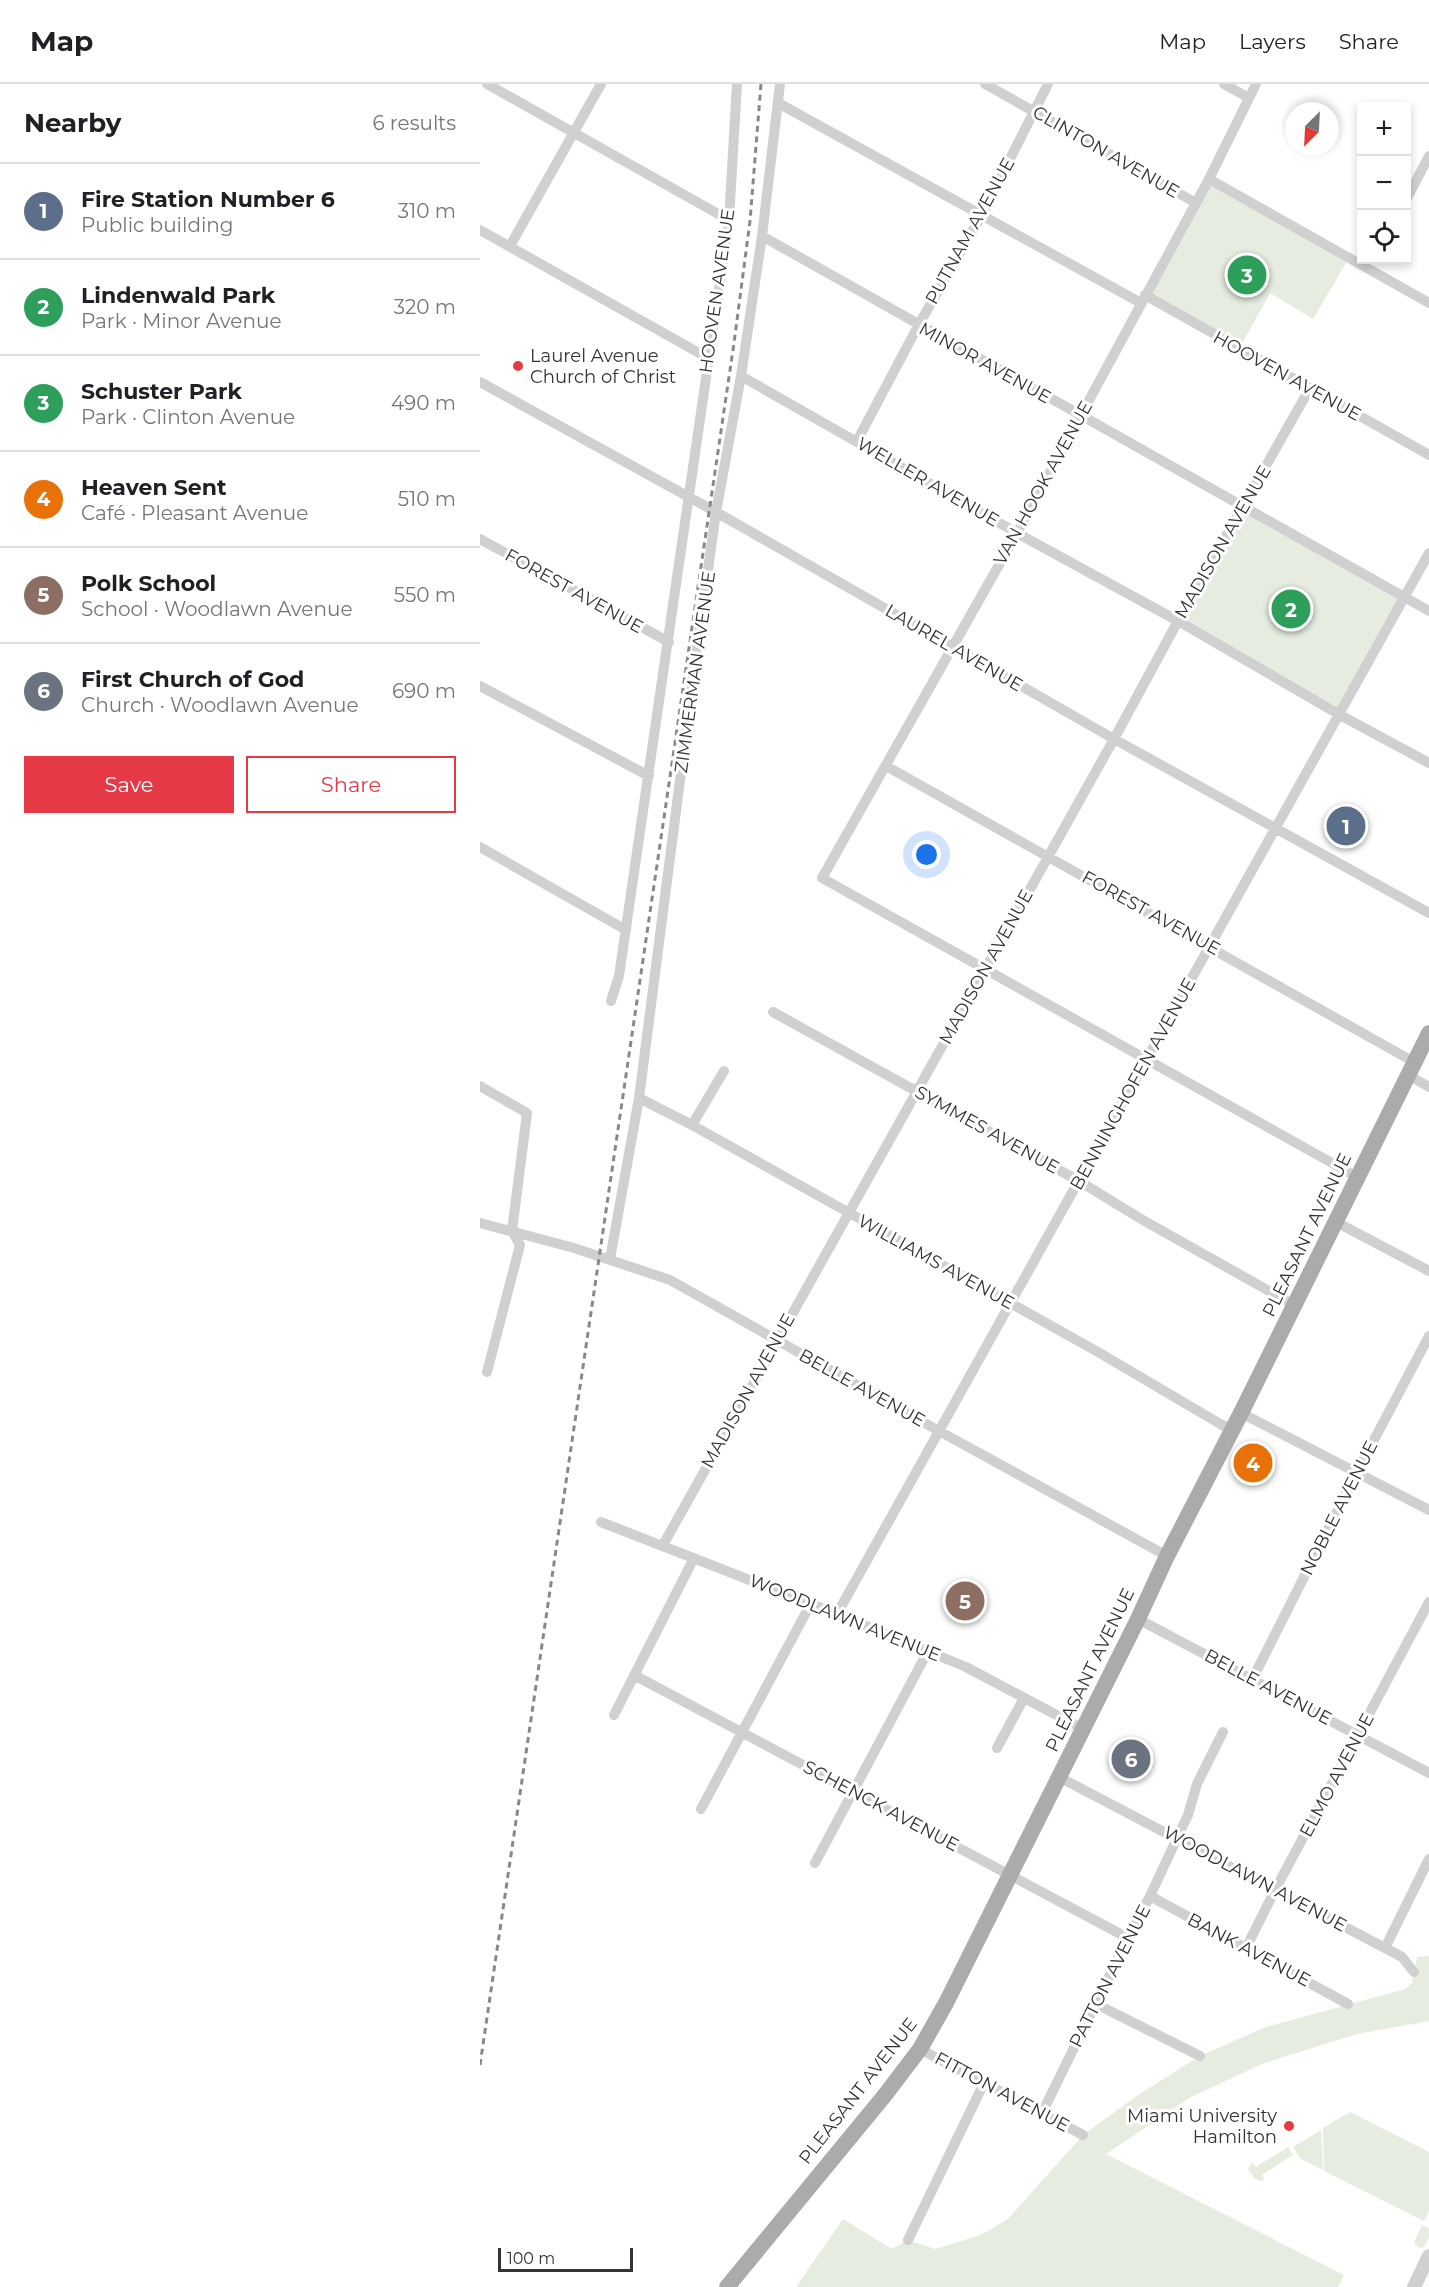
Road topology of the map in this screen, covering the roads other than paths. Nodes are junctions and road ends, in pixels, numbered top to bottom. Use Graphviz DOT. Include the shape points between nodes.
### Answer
graph roads {
  1 [pos="487,84"];
  2 [pos="601,84"];
  3 [pos="737,84"];
  4 [pos="780,84"];
  5 [pos="985,84"];
  6 [pos="1048,84"];
  7 [pos="1224,84"];
  8 [pos="1256,84"];
  9 [pos="1249,98"];
  10 [pos="780,104"];
  11 [pos="1034,111"];
  12 [pos="574,131"];
  13 [pos="1429,156"];
  14 [pos="1209,179"];
  15 [pos="1411,192"];
  16 [pos="1196,203"];
  17 [pos="981,216"];
  18 [pos="729,220"];
  19 [pos="480,230"];
  20 [pos="762,236"];
  21 [pos="510,246"];
  22 [pos="1143,299"];
  23 [pos="1429,303"];
  24 [pos="918,326"];
  25 [pos="708,358"];
  26 [pos="741,376"];
  27 [pos="480,382"];
  28 [pos="1310,388"];
  29 [pos="1080,416"];
  30 [pos="857,441"];
  31 [pos="1429,456"];
  32 [pos="689,497"];
  33 [pos="1243,506"];
  34 [pos="716,512"];
  35 [pos="1017,533"];
  36 [pos="480,539"];
  37 [pos="1429,553"];
  38 [pos="1405,598"];
  39 [pos="1429,611"];
  40 [pos="1178,621"];
  41 [pos="669,642"];
  42 [pos="952,647"];
  43 [pos="480,686"];
  44 [pos="1340,715"];
  45 [pos="1114,739"];
  46 [pos="1429,762"];
  47 [pos="886,766"];
  48 [pos="649,776"];
  49 [pos="1277,828"];
  50 [pos="480,847"];
  51 [pos="1048,855"];
  52 [pos="1429,913"];
  53 [pos="626,930"];
  54 [pos="1210,946"];
  55 [pos="985,968"];
  56 [pos="611,1001"];
  57 [pos="773,1012"];
  58 [pos="1429,1033"];
  59 [pos="1147,1059"];
  60 [pos="1411,1069"];
  61 [pos="724,1071"];
  62 [pos="480,1086"];
  63 [pos="1429,1087"];
  64 [pos="916,1092"];
  65 [pos="639,1098"];
  66 [pos="692,1125"];
  67 [pos="1358,1177"];
  68 [pos="1079,1181"];
  69 [pos="848,1213"];
  70 [pos="480,1222"];
  71 [pos="1336,1222"];
  72 [pos="512,1231"];
  73 [pos="610,1259"];
  74 [pos="1429,1271"];
  75 [pos="1009,1304"];
  76 [pos="1294,1305"];
  77 [pos="1429,1336"];
  78 [pos="776,1340"];
  79 [pos="485,1350"];
  80 [pos="487,1372"];
  81 [pos="1241,1413"];
  82 [pos="1232,1428"];
  83 [pos="939,1431"];
  84 [pos="1357,1472"];
  85 [pos="1429,1510"];
  86 [pos="601,1522"];
  87 [pos="663,1545"];
  88 [pos="1167,1556"];
  89 [pos="694,1558"];
  90 [pos="1429,1602"];
  91 [pos="810,1605"];
  92 [pos="837,1614"];
  93 [pos="1138,1619"];
  94 [pos="928,1651"];
  95 [pos="634,1675"];
  96 [pos="1252,1680"];
  97 [pos="1024,1698"];
  98 [pos="614,1715"];
  99 [pos="1083,1729"];
  100 [pos="742,1732"];
  101 [pos="1223,1732"];
  102 [pos="1358,1735"];
  103 [pos="997,1748"];
  104 [pos="1429,1773"];
  105 [pos="1059,1777"];
  106 [pos="853,1791"];
  107 [pos="701,1809"];
  108 [pos="1177,1839"];
  109 [pos="1429,1859"];
  110 [pos="815,1863"];
  111 [pos="1011,1875"];
  112 [pos="1275,1890"];
  113 [pos="1150,1896"];
  114 [pos="1128,1938"];
  115 [pos="1246,1948"];
  116 [pos="1385,1948"];
  117 [pos="1414,1972"];
  118 [pos="1095,2004"];
  119 [pos="1348,2004"];
  120 [pos="920,2049"];
  121 [pos="1200,2056"];
  122 [pos="984,2083"];
  123 [pos="1042,2113"];
  124 [pos="1083,2135"];
  125 [pos="908,2240"];
  126 [pos="1429,2256"];
  127 [pos="727,2287"];
  128 [pos="1414,2287"];
  1 -- 12 [label="street"];
  2 -- 12 [label="street"];
  3 -- 18 [label="street, HOOVEN AVENUE"];
  4 -- 10 [label="street, ZIMMERMAN AVENUE"];
  5 -- 11 [label="street, CLINTON AVENUE"];
  6 -- 11 [label="street, PUTNAM AVENUE"];
  7 -- 9 [label="street"];
  8 -- 9 [label="street, VAN HOOK AVENUE"];
  9 -- 14 [label="street, VAN HOOK AVENUE"];
  10 -- 17 [label="street, HOOVEN AVENUE"];
  10 -- 20 [label="street, ZIMMERMAN AVENUE"];
  11 -- 16 [label="street, CLINTON AVENUE"];
  11 -- 17 [label="street, PUTNAM AVENUE"];
  12 -- 18 [label="street"];
  12 -- 21 [label="street"];
  13 -- 15 [label="street"];
  14 -- 16 [label="street, VAN HOOK AVENUE"];
  14 -- 23 [label="street, CLINTON AVENUE"];
  16 -- 22 [label="street, VAN HOOK AVENUE"];
  17 -- 22 [label="street, HOOVEN AVENUE"];
  17 -- 24 [label="street, PUTNAM AVENUE"];
  18 -- 25 [label="street, HOOVEN AVENUE"];
  19 -- 21 [label="street"];
  20 -- 24 [label="street, MINOR AVENUE"];
  20 -- 26 [label="street, ZIMMERMAN AVENUE"];
  21 -- 25 [label="street"];
  22 -- 28 [label="street, HOOVEN AVENUE"];
  22 -- 29 [label="street, VAN HOOK AVENUE"];
  24 -- 29 [label="street, MINOR AVENUE"];
  24 -- 30 [label="street, PUTNAM AVENUE"];
  25 -- 32 [label="street, HOOVEN AVENUE"];
  26 -- 30 [label="street, WELLER AVENUE"];
  26 -- 34 [label="street, ZIMMERMAN AVENUE"];
  27 -- 32 [label="street, LAUREL AVENUE"];
  28 -- 31 [label="street, HOOVEN AVENUE"];
  28 -- 33 [label="street, MADISON AVENUE"];
  29 -- 33 [label="street, MINOR AVENUE"];
  29 -- 35 [label="street, VAN HOOK AVENUE"];
  30 -- 35 [label="street, WELLER AVENUE"];
  32 -- 34 [label="street, LAUREL AVENUE"];
  32 -- 41 [label="street, ZIMMERMAN AVENUE"];
  33 -- 38 [label="street, MINOR AVENUE"];
  33 -- 40 [label="street, MADISON AVENUE"];
  34 -- 42 [label="street, LAUREL AVENUE"];
  34 -- 65 [label="street, ZIMMERMAN AVENUE"];
  35 -- 40 [label="street, WELLER AVENUE"];
  35 -- 42 [label="street, VAN HOOK AVENUE"];
  36 -- 41 [label="street, FOREST AVENUE"];
  37 -- 38 [label="street, BENNINGHOFEN AVENUE"];
  38 -- 39 [label="street, MINOR AVENUE"];
  38 -- 44 [label="street, BENNINGHOFEN AVENUE"];
  40 -- 44 [label="street, WELLER AVENUE"];
  40 -- 45 [label="street, MADISON AVENUE"];
  41 -- 48 [label="street, ZIMMERMAN AVENUE"];
  42 -- 45 [label="street, LAUREL AVENUE"];
  42 -- 47 [label="street, VAN HOOK AVENUE"];
  43 -- 48 [label="street"];
  44 -- 46 [label="street, WELLER AVENUE"];
  44 -- 49 [label="street, BENNINGHOFEN AVENUE"];
  45 -- 49 [label="street, LAUREL AVENUE"];
  45 -- 51 [label="street, MADISON AVENUE"];
  47 -- 51 [label="street, FOREST AVENUE"];
  47 -- 55 [label="street, VAN HOOK AVENUE" via="822,878"];
  48 -- 53 [label="street, ZIMMERMAN AVENUE"];
  49 -- 52 [label="street, LAUREL AVENUE"];
  49 -- 54 [label="street, BENNINGHOFEN AVENUE"];
  50 -- 53 [label="street"];
  51 -- 54 [label="street, FOREST AVENUE"];
  51 -- 55 [label="street, MADISON AVENUE"];
  53 -- 56 [label="street, ZIMMERMAN AVENUE"];
  54 -- 59 [label="street, BENNINGHOFEN AVENUE"];
  54 -- 60 [label="street, FOREST AVENUE"];
  55 -- 59 [label="street"];
  55 -- 64 [label="street, MADISON AVENUE"];
  57 -- 64 [label="street, SYMMES AVENUE"];
  58 -- 60 [label="main road, PLEASANT AVENUE"];
  59 -- 67 [label="street"];
  59 -- 68 [label="street, BENNINGHOFEN AVENUE"];
  60 -- 63 [label="street, FOREST AVENUE"];
  60 -- 67 [label="main road, PLEASANT AVENUE"];
  61 -- 66 [label="street"];
  62 -- 72 [label="street" via="527,1113"];
  64 -- 68 [label="street, SYMMES AVENUE"];
  64 -- 69 [label="street, MADISON AVENUE"];
  65 -- 66 [label="street, WILLIAMS AVENUE"];
  65 -- 73 [label="street, ZIMMERMAN AVENUE"];
  66 -- 69 [label="street, WILLIAMS AVENUE"];
  67 -- 71 [label="main road, PLEASANT AVENUE"];
  68 -- 75 [label="street, BENNINGHOFEN AVENUE"];
  68 -- 76 [label="street, SYMMES AVENUE"];
  69 -- 75 [label="street, WILLIAMS AVENUE"];
  69 -- 78 [label="street, MADISON AVENUE"];
  70 -- 72 [label="street, BELLE AVENUE"];
  71 -- 74 [label="street"];
  71 -- 76 [label="main road, PLEASANT AVENUE"];
  72 -- 73 [label="street, BELLE AVENUE"];
  72 -- 79 [label="street" via="520,1245"];
  73 -- 78 [label="street, BELLE AVENUE" via="670,1280"];
  75 -- 82 [label="street, WILLIAMS AVENUE"];
  75 -- 83 [label="street, BENNINGHOFEN AVENUE"];
  76 -- 81 [label="main road, PLEASANT AVENUE"];
  77 -- 84 [label="street, NOBLE AVENUE"];
  78 -- 83 [label="street, BELLE AVENUE"];
  78 -- 87 [label="street, MADISON AVENUE"];
  79 -- 80 [label="street"];
  81 -- 82 [label="main road, PLEASANT AVENUE"];
  81 -- 84 [label="street"];
  82 -- 88 [label="main road, PLEASANT AVENUE"];
  83 -- 88 [label="street, BELLE AVENUE"];
  83 -- 92 [label="street, BENNINGHOFEN AVENUE"];
  84 -- 85 [label="street"];
  84 -- 96 [label="street, NOBLE AVENUE"];
  86 -- 87 [label="street, WOODLAWN AVENUE"];
  87 -- 89 [label="street, WOODLAWN AVENUE"];
  88 -- 93 [label="main road, PLEASANT AVENUE"];
  89 -- 91 [label="street, WOODLAWN AVENUE"];
  89 -- 95 [label="street"];
  90 -- 102 [label="street, ELMO AVENUE"];
  91 -- 92 [label="street, WOODLAWN AVENUE"];
  91 -- 100 [label="street"];
  92 -- 94 [label="street, WOODLAWN AVENUE"];
  93 -- 96 [label="street, BELLE AVENUE"];
  93 -- 99 [label="main road, PLEASANT AVENUE"];
  94 -- 97 [label="street, WOODLAWN AVENUE" via="966,1666"];
  94 -- 106 [label="street"];
  95 -- 98 [label="street"];
  95 -- 100 [label="street, SCHENCK AVENUE"];
  96 -- 102 [label="street, BELLE AVENUE"];
  97 -- 99 [label="street, WOODLAWN AVENUE"];
  97 -- 103 [label="street"];
  99 -- 105 [label="main road, PLEASANT AVENUE"];
  100 -- 106 [label="street, SCHENCK AVENUE"];
  100 -- 107 [label="street"];
  101 -- 108 [label="street" via="1197,1784"];
  102 -- 104 [label="street, BELLE AVENUE"];
  102 -- 112 [label="street, ELMO AVENUE"];
  105 -- 108 [label="street, WOODLAWN AVENUE"];
  105 -- 111 [label="main road, PLEASANT AVENUE"];
  106 -- 110 [label="street"];
  106 -- 111 [label="street, SCHENCK AVENUE"];
  108 -- 112 [label="street, WOODLAWN AVENUE"];
  108 -- 113 [label="street, PATTON AVENUE"];
  109 -- 116 [label="street"];
  111 -- 114 [label="street, SCHENCK AVENUE"];
  111 -- 120 [label="main road, PLEASANT AVENUE"];
  112 -- 115 [label="street, ELMO AVENUE"];
  112 -- 116 [label="street, WOODLAWN AVENUE"];
  113 -- 114 [label="street, PATTON AVENUE"];
  113 -- 115 [label="street, BANK AVENUE"];
  114 -- 118 [label="street, PATTON AVENUE"];
  115 -- 119 [label="street, BANK AVENUE"];
  116 -- 117 [label="street, WOODLAWN AVENUE" via="1402,1957"];
  118 -- 121 [label="street"];
  118 -- 123 [label="street, PATTON AVENUE"];
  120 -- 122 [label="street, FITTON AVENUE"];
  120 -- 127 [label="main road, PLEASANT AVENUE"];
  122 -- 123 [label="street, FITTON AVENUE"];
  122 -- 125 [label="street"];
  123 -- 124 [label="street, FITTON AVENUE"];
  126 -- 128 [label="street"];
}
